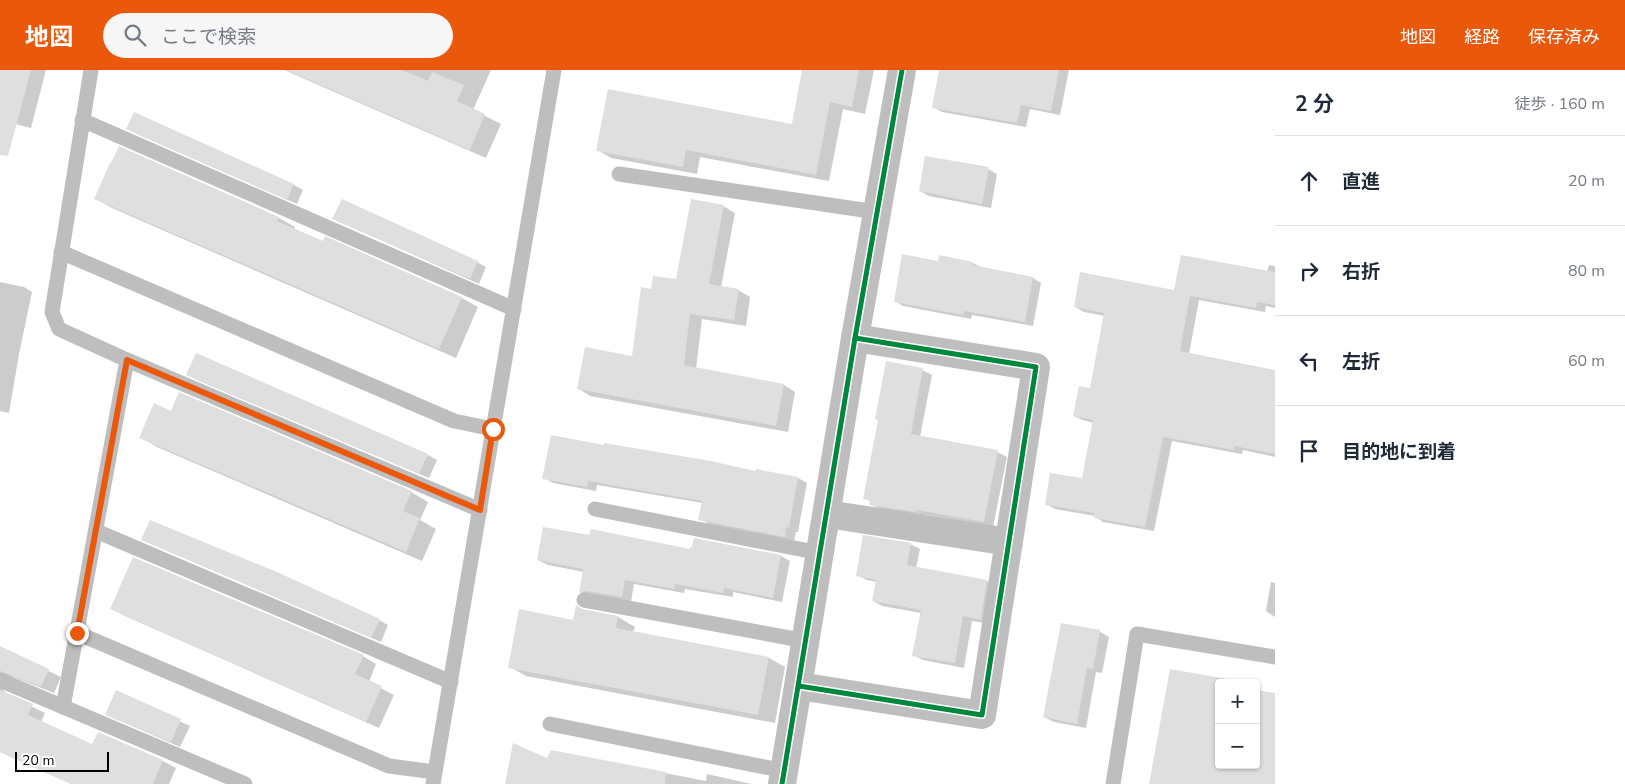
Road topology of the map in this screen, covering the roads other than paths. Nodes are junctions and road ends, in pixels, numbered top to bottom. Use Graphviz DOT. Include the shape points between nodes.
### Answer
graph roads {
  1 [pos="91,70"];
  2 [pos="554,70"];
  3 [pos="902,70"];
  4 [pos="82,120"];
  5 [pos="618,174"];
  6 [pos="877,212"];
  7 [pos="61,252"];
  8 [pos="514,309"];
  9 [pos="854,338"];
  10 [pos="127,360"];
  11 [pos="493,429"];
  12 [pos="595,509"];
  13 [pos="480,510"];
  14 [pos="827,514"];
  15 [pos="96,531"];
  16 [pos="1009,542"];
  17 [pos="820,553"];
  18 [pos="584,600"];
  19 [pos="77,633"];
  20 [pos="806,641"];
  21 [pos="1275,657"];
  22 [pos="0,680"];
  23 [pos="451,682"];
  24 [pos="799,686"];
  25 [pos="63,707"];
  26 [pos="550,724"];
  27 [pos="783,777"];
  28 [pos="434,778"];
  29 [pos="245,784"];
  30 [pos="1112,784"];
  1 -- 4 [label="lane"];
  2 -- 8 [label="lane"];
  3 -- 6 [label="street"];
  4 -- 7 [label="lane"];
  4 -- 8 [label="lane"];
  5 -- 6 [label="lane"];
  6 -- 9 [label="street"];
  7 -- 10 [label="lane" via="52,312 59,329"];
  7 -- 11 [label="lane" via="454,421"];
  8 -- 11 [label="lane"];
  9 -- 14 [label="street"];
  9 -- 16 [label="street" via="1036,367"];
  10 -- 13 [label="lane"];
  10 -- 15 [label="lane"];
  11 -- 13 [label="lane"];
  12 -- 17 [label="lane"];
  13 -- 23 [label="lane"];
  14 -- 16 [label="street"];
  14 -- 17 [label="street"];
  15 -- 19 [label="lane"];
  15 -- 23 [label="lane"];
  16 -- 24 [label="street" via="982,714"];
  17 -- 20 [label="street"];
  18 -- 20 [label="lane"];
  19 -- 25 [label="lane"];
  19 -- 28 [label="lane" via="390,766"];
  20 -- 24 [label="street"];
  21 -- 30 [label="lane" via="1137,634"];
  22 -- 25 [label="lane"];
  23 -- 28 [label="lane"];
  24 -- 27 [label="street"];
  25 -- 29 [label="lane"];
  26 -- 27 [label="lane"];
}
